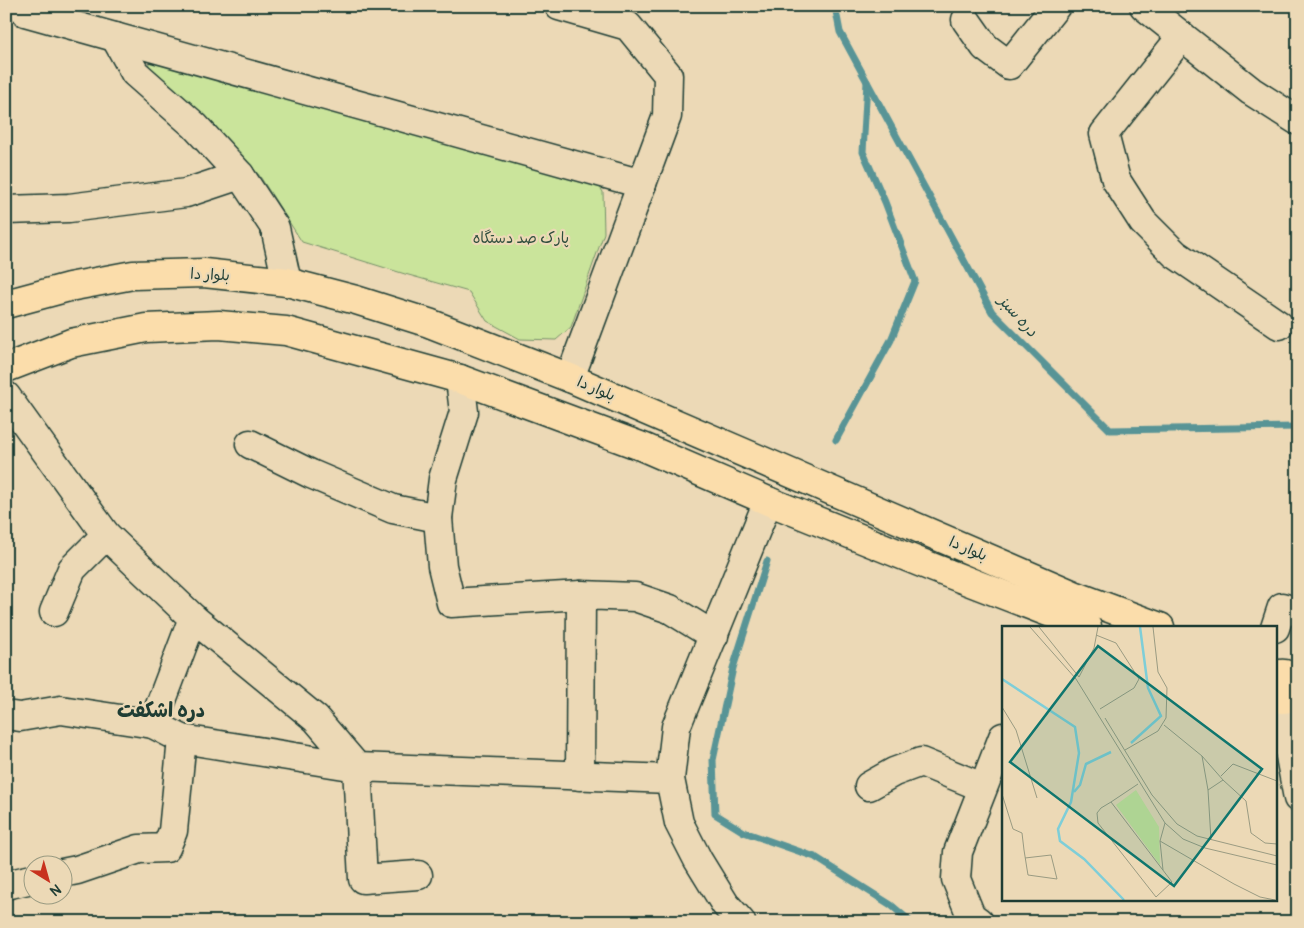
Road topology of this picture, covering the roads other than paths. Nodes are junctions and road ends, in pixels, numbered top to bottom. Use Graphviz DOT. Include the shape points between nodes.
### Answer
graph roads {
  1 [pos="26,6"];
  2 [pos="558,6"];
  3 [pos="1056,6"];
  4 [pos="1144,6"];
  5 [pos="966,20"];
  6 [pos="1182,36"];
  7 [pos="115,37"];
  8 [pos="1298,121"];
  9 [pos="240,175"];
  10 [pos="642,184"];
  11 [pos="6,210"];
  12 [pos="286,282"];
  13 [pos="6,304"];
  14 [pos="1279,325"];
  15 [pos="6,368"];
  16 [pos="570,378"];
  17 [pos="460,379"];
  18 [pos="6,396"];
  19 [pos="663,418"];
  20 [pos="250,444"];
  21 [pos="650,450"];
  22 [pos="768,501"];
  23 [pos="438,518"];
  24 [pos="106,534"];
  25 [pos="581,595"];
  26 [pos="54,612"];
  27 [pos="1298,612"];
  28 [pos="194,618"];
  29 [pos="1050,620"];
  30 [pos="1082,626"];
  31 [pos="1157,626"];
  32 [pos="1276,626"];
  33 [pos="714,636"];
  34 [pos="1283,687"];
  35 [pos="6,715"];
  36 [pos="153,724"];
  37 [pos="182,739"];
  38 [pos="1002,739"];
  39 [pos="357,767"];
  40 [pos="580,776"];
  41 [pos="670,779"];
  42 [pos="869,786"];
  43 [pos="982,786"];
  44 [pos="1298,798"];
  45 [pos="72,871"];
  46 [pos="418,875"];
  47 [pos="22,881"];
  48 [pos="6,885"];
  49 [pos="730,916"];
  50 [pos="980,922"];
  1 -- 7 [label="street" via="25,12"];
  2 -- 10 [label="street" via="628,26 668,74 667,116"];
  3 -- 5 [label="street" via="1009,65 986,46"];
  4 -- 6 [label="street"];
  6 -- 8 [label="street" via="1251,91"];
  6 -- 14 [label="street" via="1104,134 1116,180 1143,222 1175,254"];
  7 -- 9 [label="street" via="135,73 195,126"];
  7 -- 10 [label="street"];
  9 -- 11 [label="street" via="186,193 69,208"];
  9 -- 12 [label="street" via="275,228"];
  10 -- 16 [label="street"];
  12 -- 13 [label="main road, بلوار دا" via="204,273 133,275"];
  12 -- 16 [label="main road, بلوار دا" via="429,323"];
  15 -- 17 [label="main road, بلوار دا" via="71,343 146,328 220,325 286,331"];
  16 -- 19 [label="main road, بلوار دا"];
  17 -- 21 [label="main road, بلوار دا"];
  17 -- 23 [label="street" via="464,412 443,479"];
  18 -- 24 [label="street"];
  19 -- 21 [label="main road"];
  19 -- 31 [label="main road, بلوار دا" via="1074,595"];
  20 -- 23 [label="street" via="393,509"];
  21 -- 22 [label="main road, بلوار دا"];
  22 -- 29 [label="main road, بلوار دا" via="934,568"];
  22 -- 33 [label="street"];
  23 -- 25 [label="street" via="442,566 451,603"];
  24 -- 26 [label="street" via="72,569"];
  24 -- 28 [label="street"];
  25 -- 33 [label="street" via="635,597 670,609"];
  25 -- 40 [label="street"];
  27 -- 32 [label="street" via="1282,607"];
  28 -- 36 [label="street"];
  28 -- 39 [label="street" via="316,719"];
  29 -- 30 [label="main road, بلوار دا"];
  33 -- 41 [label="street" via="676,726"];
  34 -- 44 [label="street"];
  35 -- 36 [label="street" via="20,717 61,710"];
  36 -- 37 [label="street"];
  37 -- 39 [label="street"];
  37 -- 45 [label="street" via="173,831 166,848 139,849"];
  38 -- 43 [label="street"];
  39 -- 40 [label="street"];
  39 -- 46 [label="street" via="362,879"];
  40 -- 41 [label="street"];
  41 -- 49 [label="street" via="679,823"];
  42 -- 43 [label="street" via="921,762"];
  43 -- 50 [label="street" via="958,852 956,878 971,916"];
  47 -- 48 [label="street"];
}
